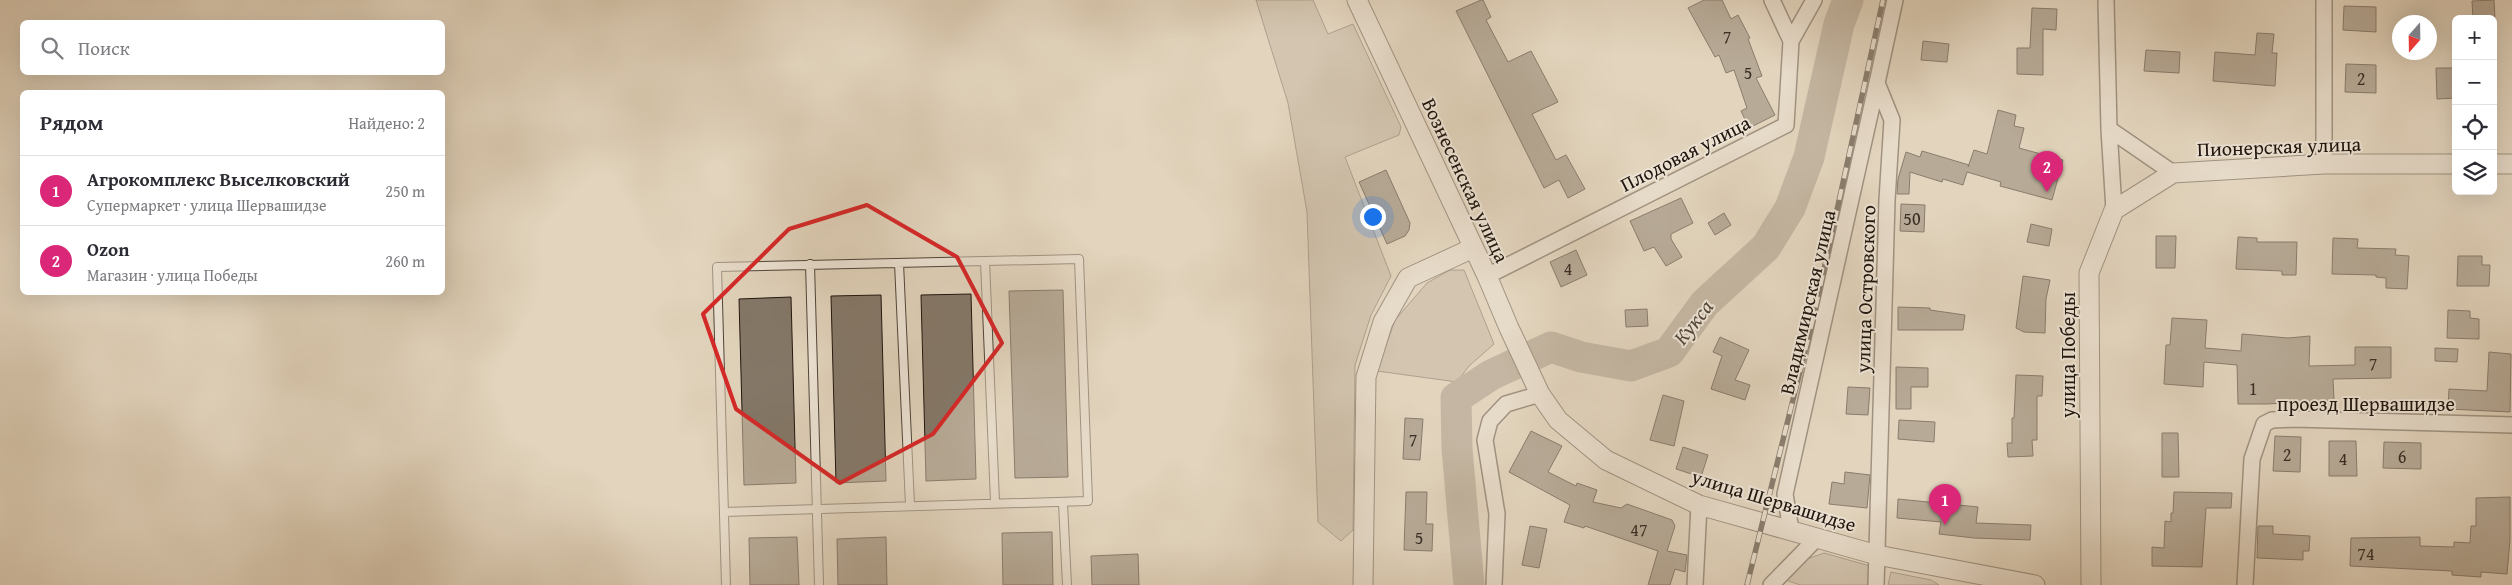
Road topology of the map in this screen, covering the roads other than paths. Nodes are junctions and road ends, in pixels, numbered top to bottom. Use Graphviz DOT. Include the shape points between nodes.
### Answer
graph roads {
  1 [pos="1357,0"];
  2 [pos="1772,0"];
  3 [pos="1814,0"];
  4 [pos="1895,0"];
  5 [pos="2106,0"];
  6 [pos="2324,0"];
  7 [pos="1791,40"];
  8 [pos="1877,83"];
  9 [pos="2109,129"];
  10 [pos="2324,164"];
  11 [pos="2452,164"];
  12 [pos="2497,164"];
  13 [pos="2512,164"];
  14 [pos="2173,173"];
  15 [pos="2114,210"];
  16 [pos="1473,248"];
  17 [pos="986,261"];
  18 [pos="899,263"];
  19 [pos="810,264"];
  20 [pos="1486,276"];
  21 [pos="1537,387"];
  22 [pos="2512,425"];
  23 [pos="995,502"];
  24 [pos="1062,503"];
  25 [pos="910,505"];
  26 [pos="1699,505"];
  27 [pos="817,510"];
  28 [pos="724,512"];
  29 [pos="1791,530"];
  30 [pos="1817,538"];
  31 [pos="1877,555"];
  32 [pos="1924,566"];
  33 [pos="726,585"];
  34 [pos="819,585"];
  35 [pos="1066,585"];
  36 [pos="1363,585"];
  37 [pos="1494,585"];
  38 [pos="1695,585"];
  39 [pos="1771,585"];
  40 [pos="1876,585"];
  41 [pos="1966,585"];
  42 [pos="2035,585"];
  43 [pos="2091,585"];
  44 [pos="2245,585"];
  1 -- 16 [label="street, Вознесенская улица"];
  2 -- 7 [label="street, Плодовая улица"];
  3 -- 7 [label="street"];
  4 -- 8 [label="street"];
  5 -- 9 [label="street, улица Победы"];
  6 -- 10 [label="street"];
  7 -- 20 [label="street, Плодовая улица" via="1786,125"];
  8 -- 29 [label="street, Владимирская улица" via="1785,494"];
  8 -- 31 [label="street, улица Островского" via="1892,120"];
  9 -- 14 [label="street"];
  9 -- 15 [label="street, улица Победы"];
  10 -- 11 [label="street, Пионерская улица"];
  10 -- 14 [label="street, Пионерская улица"];
  12 -- 13 [label="street"];
  14 -- 15 [label="street, Пионерская улица"];
  15 -- 43 [label="street, улица Победы" via="2089,273"];
  16 -- 20 [label="street, Вознесенская улица"];
  16 -- 36 [label="street" via="1408,278 1383,322 1366,377"];
  17 -- 18 [label="lane"];
  17 -- 23 [label="lane"];
  17 -- 24 [label="lane" via="1079,259 1088,501"];
  18 -- 19 [label="lane"];
  18 -- 25 [label="lane"];
  19 -- 27 [label="lane"];
  19 -- 28 [label="lane" via="717,267"];
  20 -- 21 [label="street, Вознесенская улица"];
  21 -- 26 [label="street, улица Шервашидзе" via="1558,420 1606,460"];
  21 -- 37 [label="street" via="1506,404 1490,421 1485,440 1497,514"];
  22 -- 44 [label="street, проезд Шервашидзе" via="2296,420 2272,420 2264,424 2252,459"];
  23 -- 24 [label="lane"];
  23 -- 25 [label="lane"];
  24 -- 35 [label="lane"];
  25 -- 27 [label="lane"];
  26 -- 29 [label="street, улица Шервашидзе"];
  26 -- 38 [label="street"];
  27 -- 28 [label="lane"];
  27 -- 34 [label="lane"];
  28 -- 33 [label="lane"];
  29 -- 30 [label="street, улица Шервашидзе"];
  30 -- 31 [label="street, улица Шервашидзе"];
  30 -- 39 [label="street"];
  31 -- 32 [label="street, улица Шервашидзе"];
  31 -- 40 [label="street, улица Островского"];
  32 -- 41 [label="street, улица Шервашидзе"];
  32 -- 42 [label="street, улица Шервашидзе"];
}
